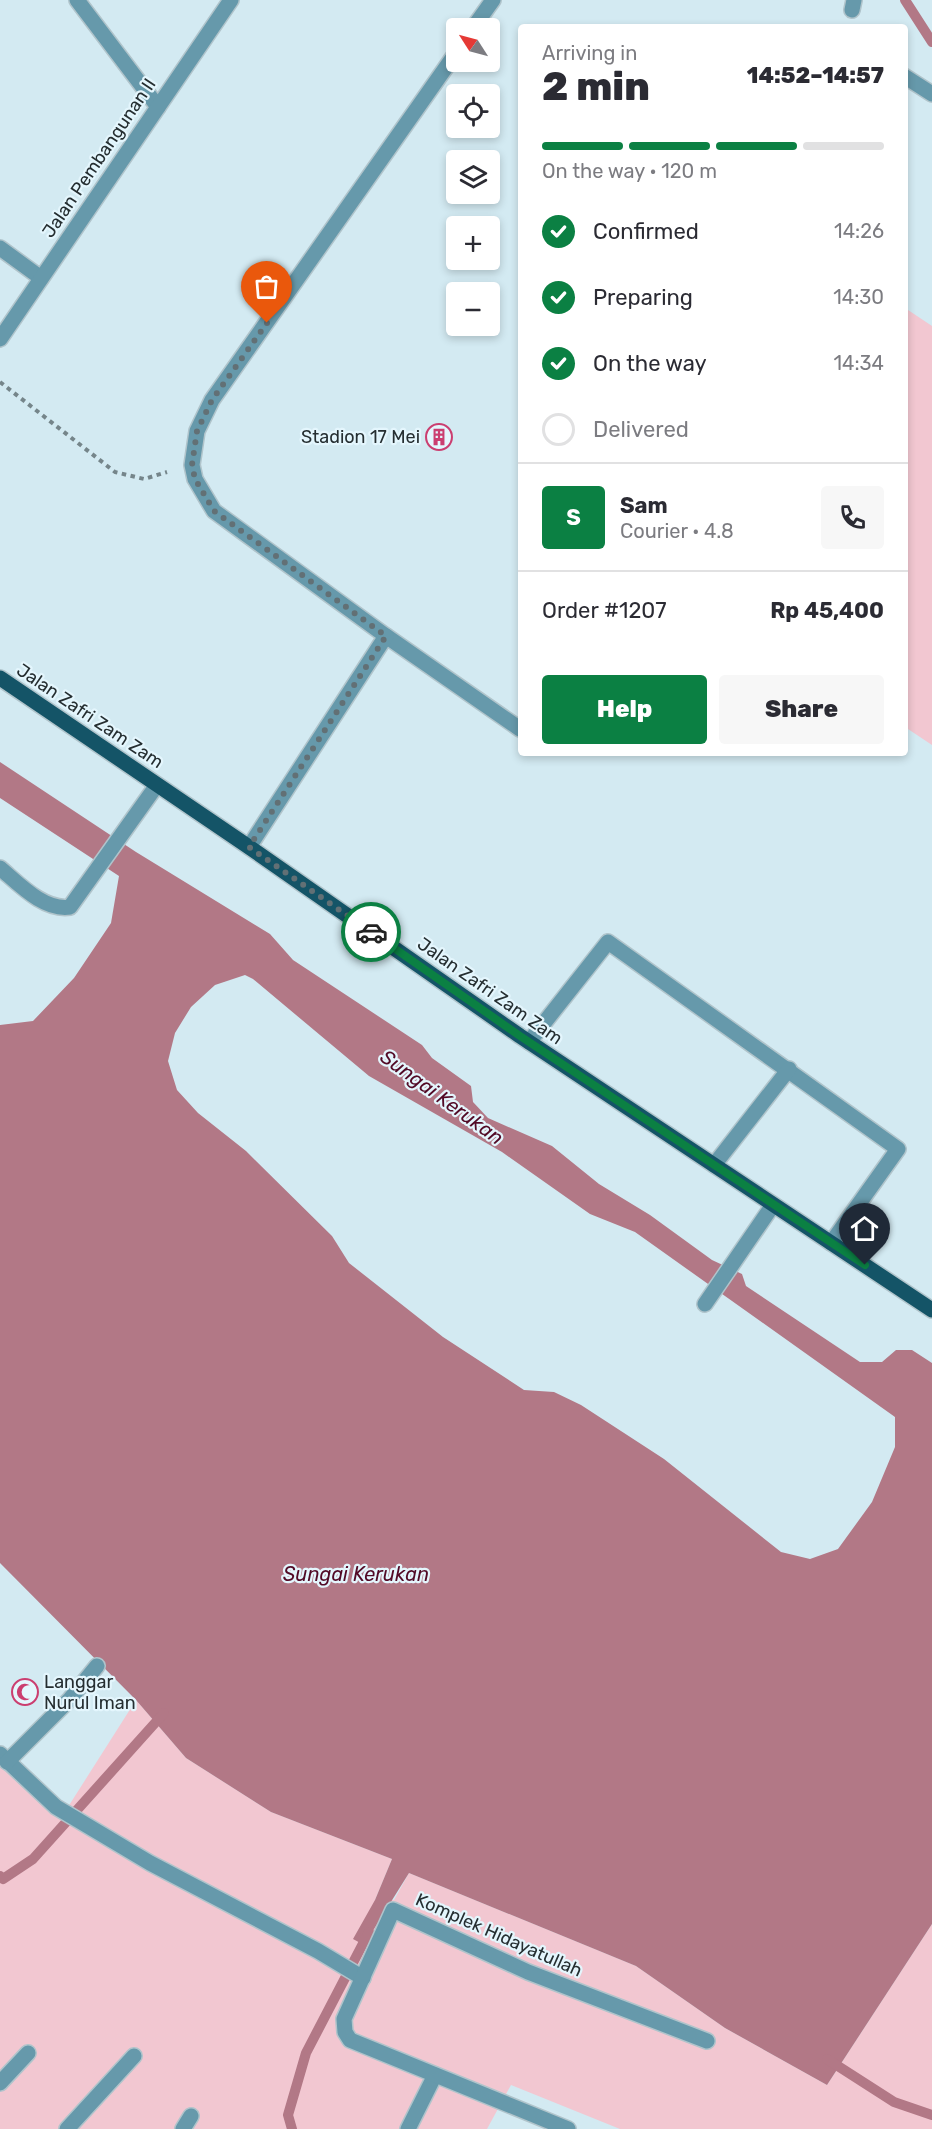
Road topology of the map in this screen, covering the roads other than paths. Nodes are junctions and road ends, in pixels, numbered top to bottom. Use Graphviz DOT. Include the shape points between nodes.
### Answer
graph roads {
  1 [pos="77,0"];
  2 [pos="231,0"];
  3 [pos="493,0"];
  4 [pos="480,18"];
  5 [pos="446,67"];
  6 [pos="908,79"];
  7 [pos="932,94"];
  8 [pos="158,107"];
  9 [pos="0,248"];
  10 [pos="41,278"];
  11 [pos="0,339"];
  12 [pos="386,636"];
  13 [pos="0,678"];
  14 [pos="518,728"];
  15 [pos="157,785"];
  16 [pos="249,847"];
  17 [pos="0,868"];
  18 [pos="529,1042"];
  19 [pos="789,1069"];
  20 [pos="714,1165"];
  21 [pos="773,1205"];
  22 [pos="831,1243"];
  23 [pos="705,1304"];
  24 [pos="932,1310"];
  25 [pos="97,1666"];
  26 [pos="4,1758"];
  27 [pos="363,1978"];
  28 [pos="707,2041"];
  29 [pos="28,2053"];
  30 [pos="134,2056"];
  31 [pos="435,2075"];
  32 [pos="0,2083"];
  33 [pos="67,2129"];
  34 [pos="408,2129"];
  35 [pos="568,2129"];
  1 -- 8 [label="street"];
  2 -- 8 [label="street, Jalan Pembangunan II"];
  3 -- 4 [label="street"];
  5 -- 12 [label="street" via="212,400 197,431 192,465 195,479 214,511"];
  6 -- 7 [label="street"];
  8 -- 10 [label="street, Jalan Pembangunan II"];
  9 -- 10 [label="street"];
  10 -- 11 [label="street, Jalan Pembangunan II"];
  12 -- 14 [label="street"];
  12 -- 16 [label="street"];
  13 -- 15 [label="main road, Jalan Zafri Zam Zam"];
  15 -- 16 [label="main road, Jalan Zafri Zam Zam"];
  15 -- 17 [label="street" via="70,907 60,908 25,889"];
  16 -- 18 [label="main road, Jalan Zafri Zam Zam"];
  18 -- 19 [label="street" via="608,942"];
  18 -- 20 [label="main road, Jalan Zafri Zam Zam"];
  19 -- 20 [label="street"];
  19 -- 22 [label="street" via="898,1149"];
  20 -- 21 [label="main road, Jalan Zafri Zam Zam"];
  21 -- 22 [label="main road, Jalan Zafri Zam Zam"];
  21 -- 23 [label="street"];
  22 -- 24 [label="main road, Jalan Zafri Zam Zam"];
  25 -- 26 [label="street" via="70,1699"];
  26 -- 27 [label="street" via="56,1807 150,1863"];
  27 -- 28 [label="street, Komplek Hidayatullah" via="393,1910 528,1972"];
  27 -- 31 [label="street, Komplek Hidayatullah" via="344,2019 345,2032 358,2044"];
  29 -- 32 [label="street"];
  30 -- 33 [label="street"];
  31 -- 34 [label="street"];
  31 -- 35 [label="street, Komplek Hidayatullah"];
}
